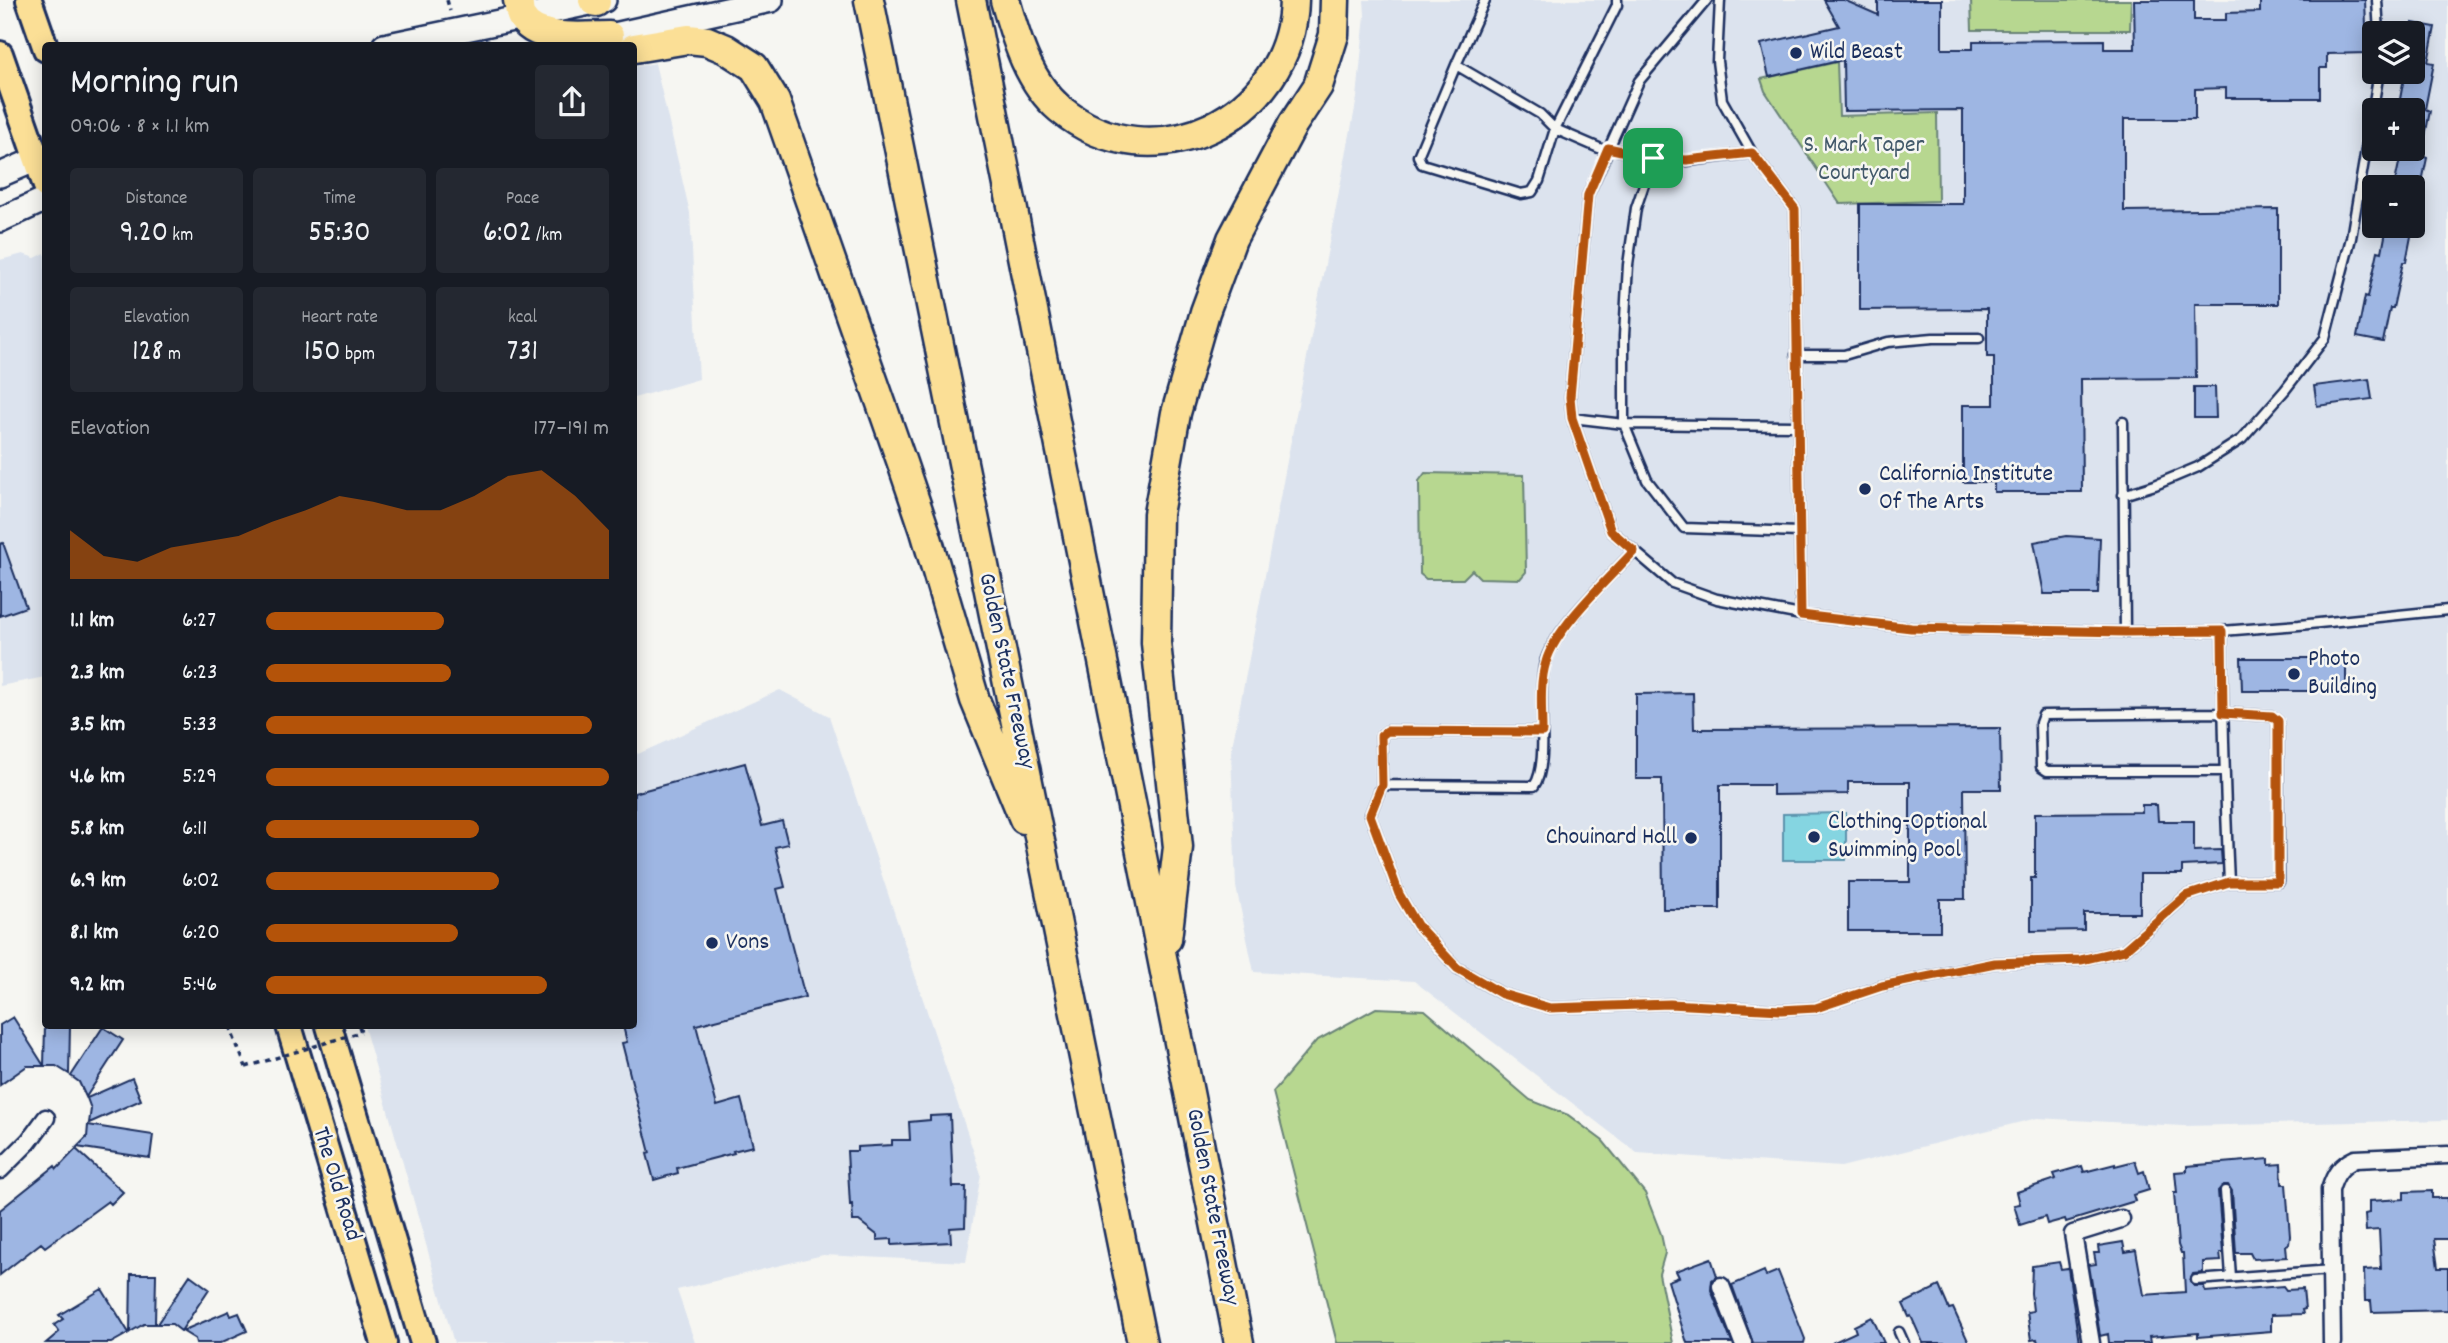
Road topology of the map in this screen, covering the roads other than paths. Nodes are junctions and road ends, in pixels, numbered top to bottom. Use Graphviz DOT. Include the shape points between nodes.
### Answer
graph roads {
  1 [pos="29,0"];
  2 [pos="771,0"];
  3 [pos="971,0"];
  4 [pos="1005,0"];
  5 [pos="1294,0"];
  6 [pos="1335,0"];
  7 [pos="1485,0"];
  8 [pos="1617,0"];
  9 [pos="1707,0"];
  10 [pos="1720,0"];
  11 [pos="2377,0"];
  12 [pos="598,1"];
  13 [pos="869,1"];
  14 [pos="519,8"];
  15 [pos="2378,21"];
  16 [pos="44,42"];
  17 [pos="398,42"];
  18 [pos="621,42"];
  19 [pos="0,54"];
  20 [pos="1455,65"];
  21 [pos="2377,84"];
  22 [pos="1555,129"];
  23 [pos="1607,150"];
  24 [pos="1752,153"];
  25 [pos="40,157"];
  26 [pos="1653,158"];
  27 [pos="0,175"];
  28 [pos="42,201"];
  29 [pos="0,220"];
  30 [pos="1979,338"];
  31 [pos="1796,355"];
  32 [pos="1572,418"];
  33 [pos="2123,422"];
  34 [pos="1624,424"];
  35 [pos="1797,426"];
  36 [pos="2123,495"];
  37 [pos="1798,532"];
  38 [pos="1634,551"];
  39 [pos="2448,610"];
  40 [pos="1801,615"];
  41 [pos="2222,631"];
  42 [pos="2125,632"];
  43 [pos="2223,713"];
  44 [pos="1542,732"];
  45 [pos="2223,771"];
  46 [pos="1382,785"];
  47 [pos="1049,880"];
  48 [pos="2229,882"];
  49 [pos="1164,962"];
  50 [pos="290,1029"];
  51 [pos="330,1029"];
  52 [pos="46,1118"];
  53 [pos="2448,1155"];
  54 [pos="0,1170"];
  55 [pos="2225,1191"];
  56 [pos="2121,1219"];
  57 [pos="2332,1270"];
  58 [pos="2231,1278"];
  59 [pos="2196,1280"];
  60 [pos="1721,1286"];
  61 [pos="1899,1332"];
  62 [pos="384,1343"];
  63 [pos="423,1343"];
  64 [pos="1142,1343"];
  65 [pos="1239,1343"];
  66 [pos="1743,1343"];
  67 [pos="1904,1343"];
  68 [pos="2091,1343"];
  69 [pos="2332,1343"];
  1 -- 16 [label="main road"];
  2 -- 18 [label="main road"];
  3 -- 49 [label="highway, Golden State Freeway"];
  4 -- 5 [label="highway" via="1036,81 1059,108 1087,127 1123,140 1160,142 1195,135 1227,120 1256,95 1277,69 1288,44"];
  6 -- 49 [label="highway" via="1334,35 1318,86 1232,239 1205,312 1176,413 1158,514 1156,643 1178,847"];
  7 -- 20 [label="lane"];
  8 -- 22 [label="lane"];
  9 -- 23 [label="lane" via="1639,80"];
  10 -- 24 [label="lane" via="1717,61 1722,100"];
  11 -- 15 [label="lane"];
  12 -- 14 [label="main road"];
  13 -- 47 [label="highway, Golden State Freeway"];
  14 -- 17 [label="main road"];
  14 -- 18 [label="highway" via="537,32"];
  18 -- 47 [label="highway" via="707,41 754,67 775,101 925,531 975,700"];
  19 -- 25 [label="main road"];
  20 -- 22 [label="lane" via="1540,114"];
  20 -- 22 [label="lane" via="1418,156 1422,164 1521,194 1532,192"];
  21 -- 36 [label="lane" via="2351,238 2325,338 2242,439 2198,467"];
  22 -- 23 [label="lane"];
  23 -- 26 [label="lane"];
  23 -- 32 [label="lane" via="1588,195"];
  24 -- 26 [label="lane" via="1687,160"];
  24 -- 31 [label="lane" via="1795,209"];
  25 -- 27 [label="main road"];
  26 -- 34 [label="lane" via="1636,208 1628,265"];
  28 -- 29 [label="main road"];
  30 -- 31 [label="lane" via="1910,340 1844,355"];
  31 -- 35 [label="lane"];
  32 -- 34 [label="lane"];
  32 -- 38 [label="lane" via="1611,531"];
  33 -- 36 [label="lane"];
  34 -- 35 [label="lane"];
  34 -- 37 [label="lane" via="1647,480 1684,528"];
  35 -- 37 [label="lane"];
  36 -- 42 [label="lane"];
  37 -- 40 [label="lane"];
  38 -- 40 [label="lane" via="1672,583 1717,599"];
  38 -- 44 [label="lane" via="1560,633 1546,660 1541,685"];
  39 -- 41 [label="lane"];
  40 -- 42 [label="lane" via="1911,628"];
  41 -- 42 [label="lane"];
  41 -- 43 [label="lane"];
  43 -- 45 [label="lane"];
  43 -- 45 [label="lane" via="2043,715 2040,723 2041,767 2047,771"];
  43 -- 48 [label="lane" via="2272,716 2278,721 2278,882"];
  44 -- 46 [label="lane" via="1539,779 1534,786"];
  44 -- 46 [label="lane" via="1387,731 1381,736"];
  45 -- 48 [label="lane"];
  46 -- 48 [label="lane" via="1370,815 1399,894 1417,925 1457,968 1502,994 1550,1008 1670,1004 1816,1008 1882,986 1995,963 2081,960 2124,950 2186,896"];
  47 -- 64 [label="highway, Golden State Freeway"];
  49 -- 65 [label="highway, Golden State Freeway"];
  50 -- 62 [label="main road, The Old Road"];
  51 -- 63 [label="main road, The Old Road"];
  52 -- 54 [label="street"];
  53 -- 57 [label="street" via="2373,1157 2342,1165 2330,1190"];
  55 -- 58 [label="lane"];
  56 -- 68 [label="street" via="2073,1234"];
  57 -- 58 [label="lane"];
  57 -- 69 [label="street"];
  58 -- 59 [label="lane"];
  60 -- 66 [label="street"];
  61 -- 67 [label="lane"];
}
